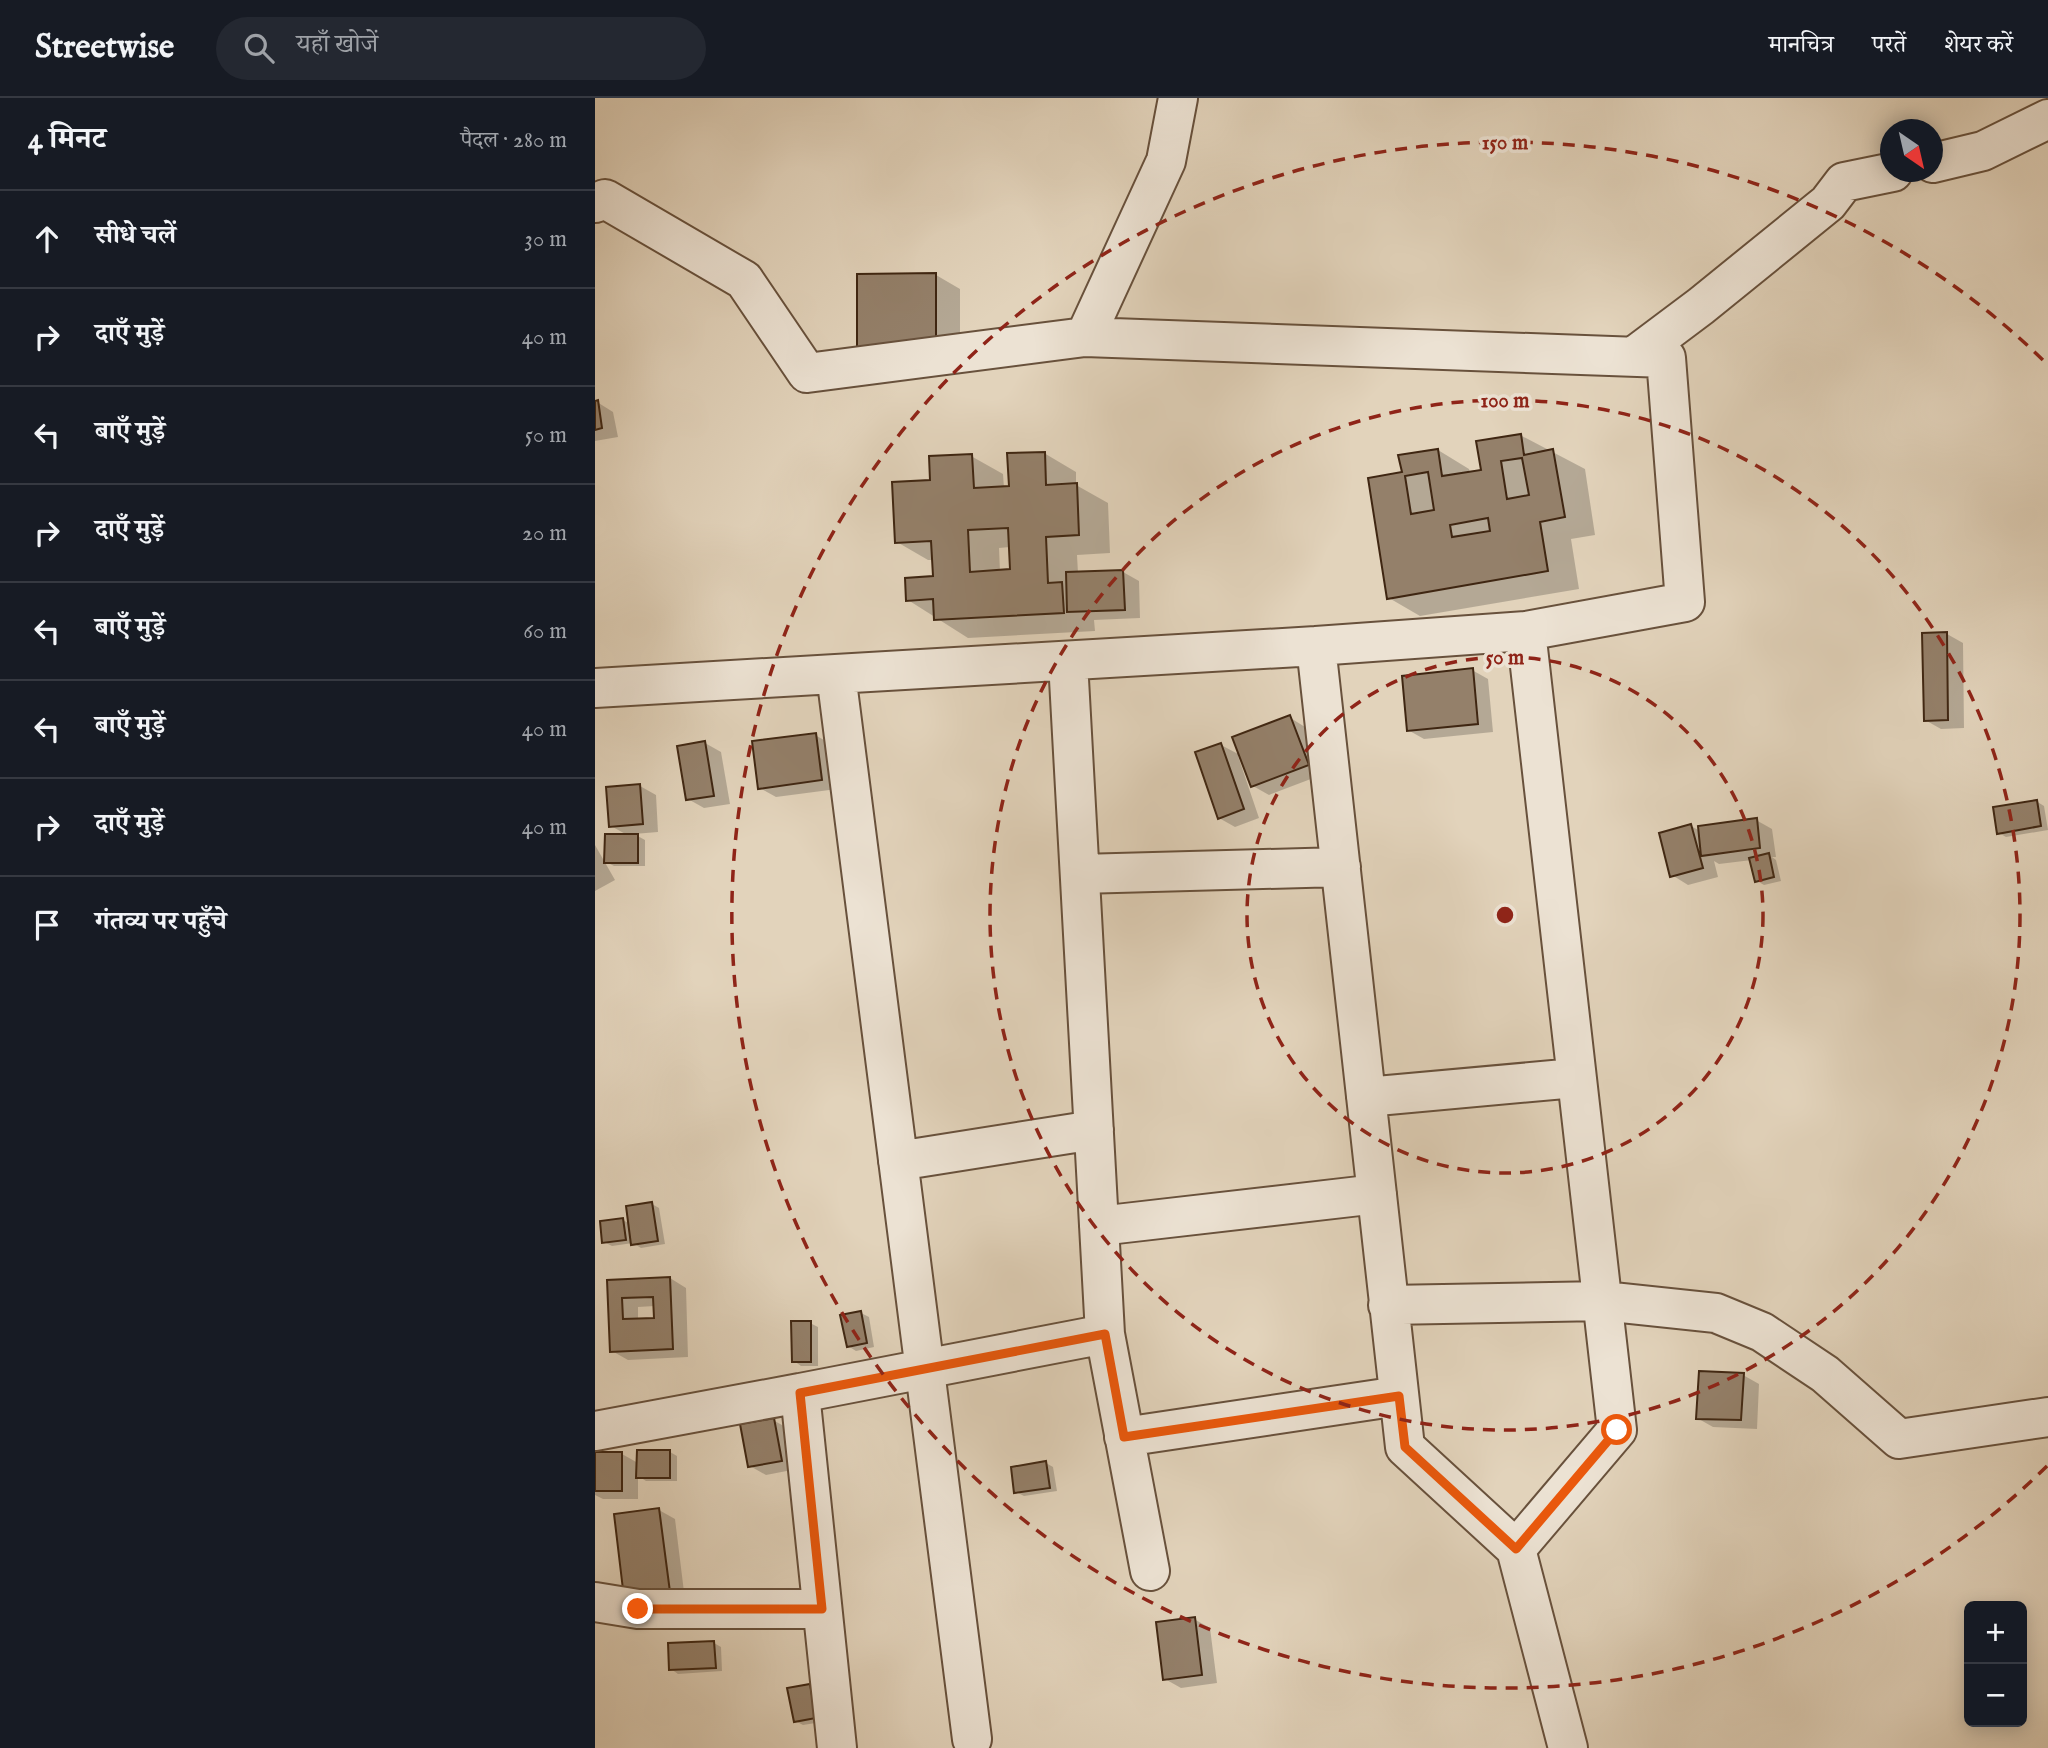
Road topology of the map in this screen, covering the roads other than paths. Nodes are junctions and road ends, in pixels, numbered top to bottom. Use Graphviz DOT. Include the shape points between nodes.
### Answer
graph roads {
  1 [pos="1178,98"];
  2 [pos="2048,119"];
  3 [pos="1943,161"];
  4 [pos="1880,175"];
  5 [pos="595,203"];
  6 [pos="1085,337"];
  7 [pos="1633,357"];
  8 [pos="1526,631"];
  9 [pos="1316,646"];
  10 [pos="1068,661"];
  11 [pos="837,674"];
  12 [pos="595,688"];
  13 [pos="1341,867"];
  14 [pos="1080,874"];
  15 [pos="1576,1078"];
  16 [pos="1366,1097"];
  17 [pos="1094,1130"];
  18 [pos="898,1161"];
  19 [pos="1377,1194"];
  20 [pos="1099,1226"];
  21 [pos="1603,1301"];
  22 [pos="1388,1305"];
  23 [pos="1105,1334"];
  24 [pos="925,1368"];
  25 [pos="800,1393"];
  26 [pos="1399,1396"];
  27 [pos="2048,1418"];
  28 [pos="595,1431"];
  29 [pos="1124,1437"];
  30 [pos="1516,1549"];
  31 [pos="1150,1571"];
  32 [pos="595,1602"];
  33 [pos="822,1609"];
  34 [pos="972,1739"];
  35 [pos="837,1748"];
  36 [pos="1568,1748"];
  1 -- 6 [label="street" via="1166,161"];
  2 -- 3 [label="street" via="1983,151"];
  4 -- 7 [label="street" via="1844,182 1828,203"];
  5 -- 6 [label="street" via="605,199 744,280 807,373"];
  6 -- 7 [label="street"];
  7 -- 8 [label="street" via="1666,358 1685,601"];
  8 -- 9 [label="street"];
  8 -- 15 [label="street"];
  9 -- 10 [label="street"];
  9 -- 13 [label="street"];
  10 -- 11 [label="street"];
  10 -- 14 [label="street"];
  11 -- 12 [label="street"];
  11 -- 18 [label="street"];
  13 -- 14 [label="street"];
  13 -- 16 [label="street"];
  14 -- 17 [label="street"];
  15 -- 16 [label="street"];
  15 -- 21 [label="street"];
  16 -- 19 [label="street"];
  17 -- 18 [label="street"];
  17 -- 20 [label="street"];
  18 -- 24 [label="street"];
  19 -- 20 [label="street"];
  19 -- 22 [label="street"];
  20 -- 23 [label="street"];
  21 -- 22 [label="street"];
  21 -- 27 [label="street" via="1716,1313 1762,1332 1825,1374 1899,1439"];
  21 -- 30 [label="street" via="1617,1430"];
  22 -- 26 [label="street"];
  23 -- 24 [label="street"];
  23 -- 29 [label="street"];
  24 -- 25 [label="street"];
  24 -- 34 [label="street"];
  25 -- 28 [label="street"];
  25 -- 33 [label="street"];
  26 -- 29 [label="street"];
  26 -- 30 [label="street" via="1405,1447"];
  29 -- 31 [label="street"];
  30 -- 36 [label="street"];
  32 -- 33 [label="street" via="638,1609"];
  33 -- 35 [label="street"];
}
